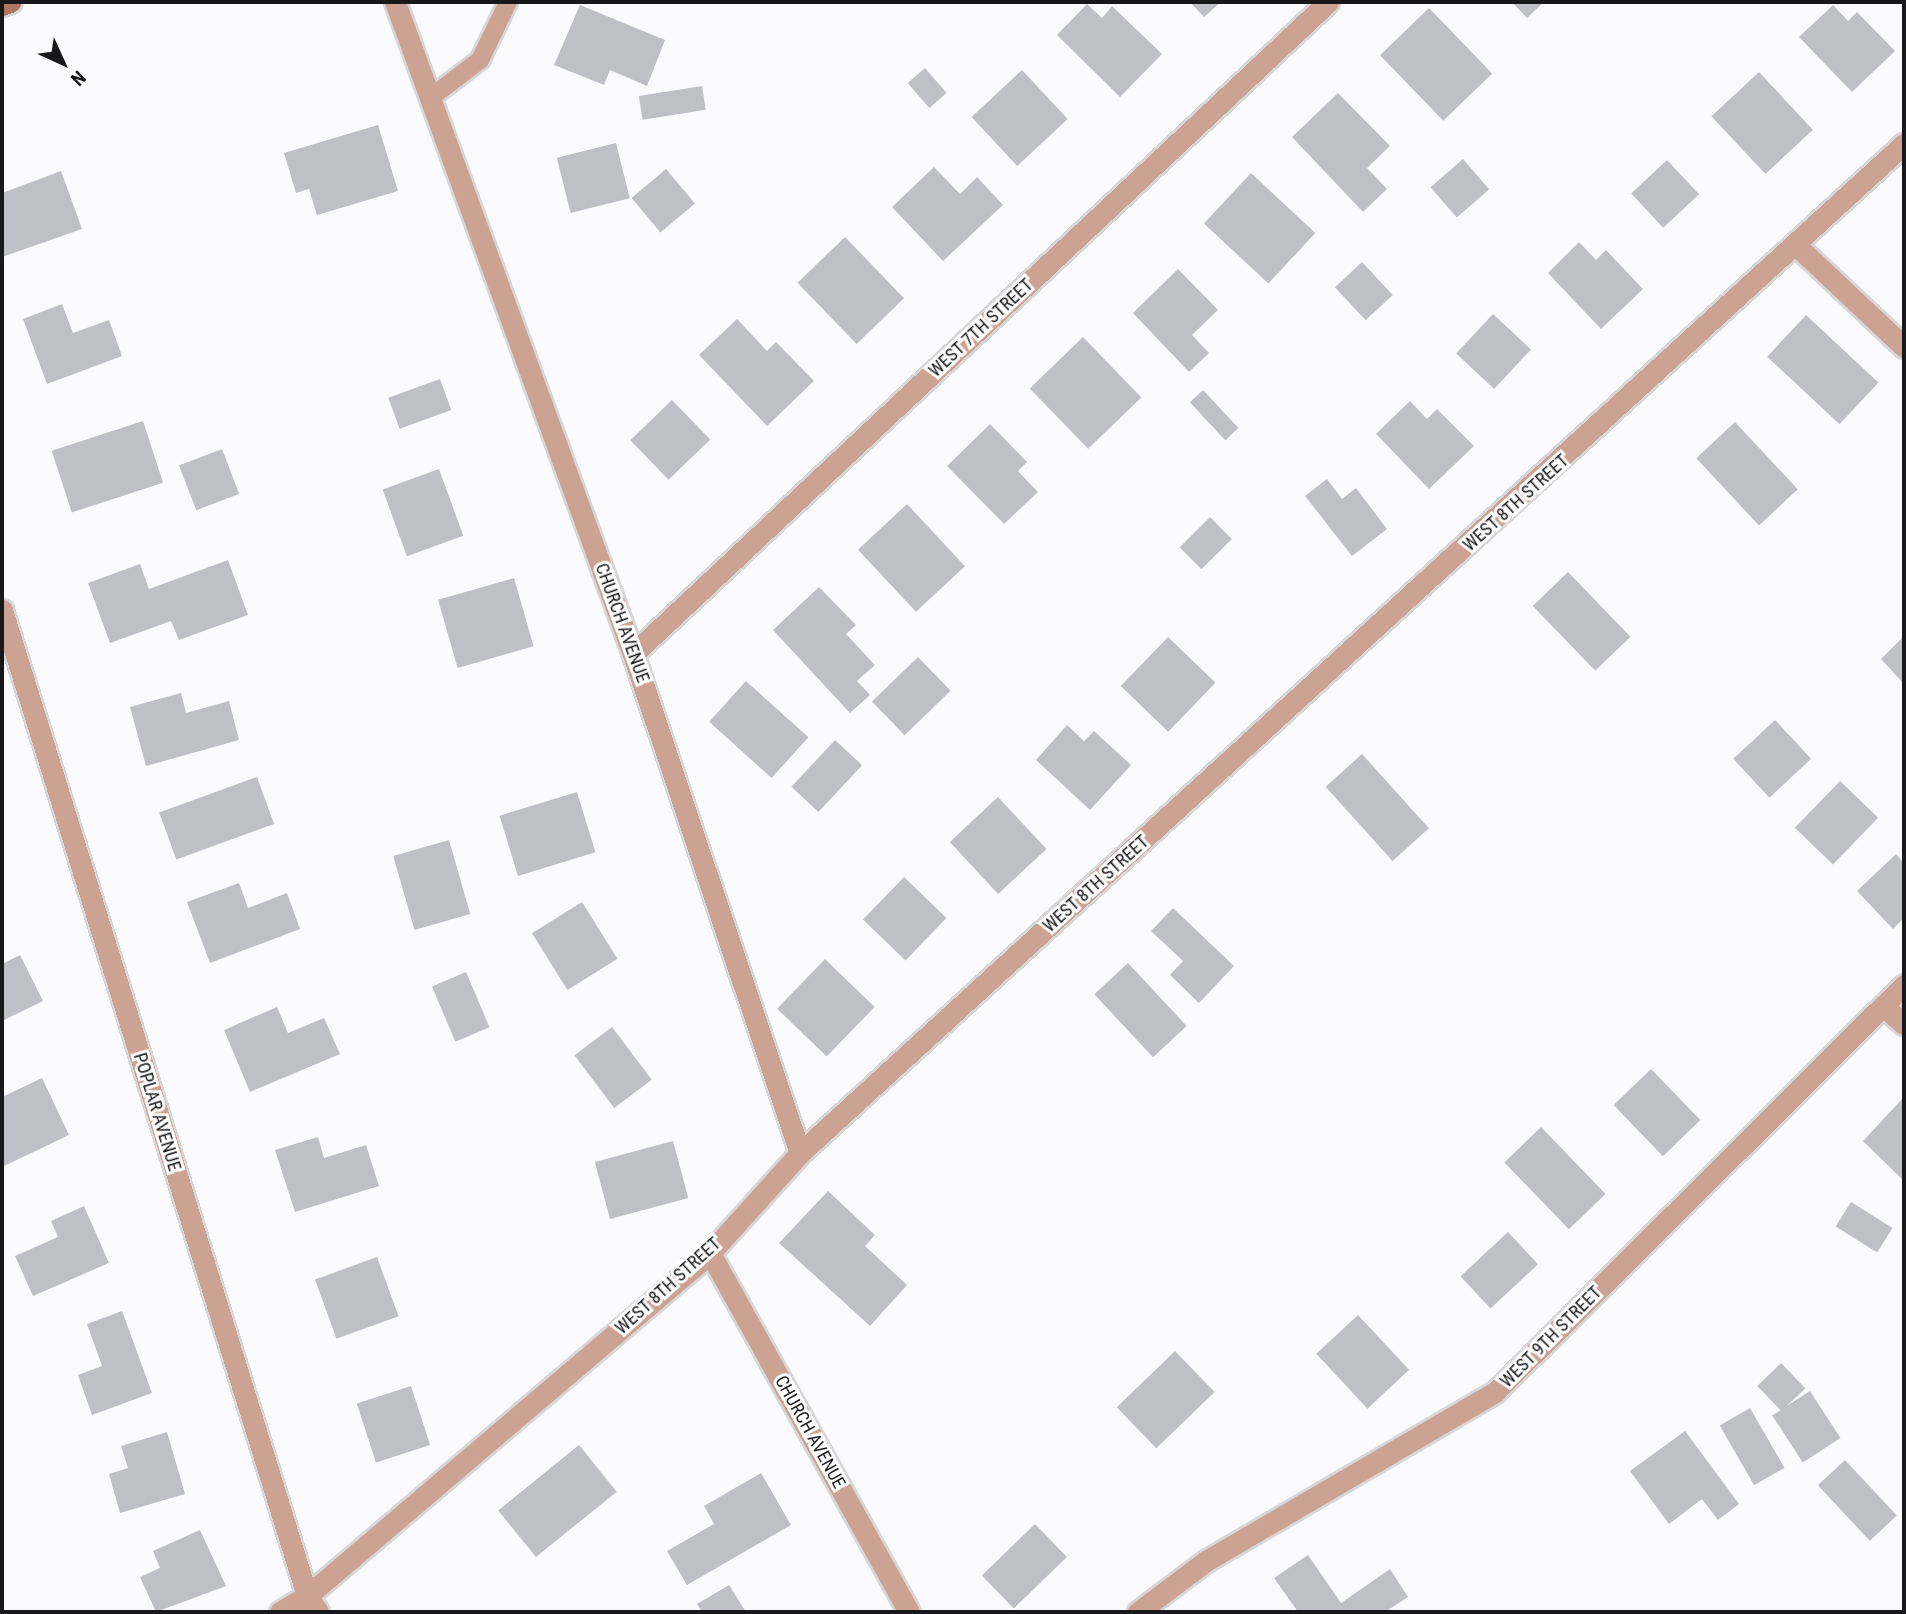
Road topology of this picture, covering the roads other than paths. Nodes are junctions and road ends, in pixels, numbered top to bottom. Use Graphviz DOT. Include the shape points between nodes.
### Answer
graph roads {
  1 [pos="10,2"];
  2 [pos="395,2"];
  3 [pos="508,2"];
  4 [pos="1328,2"];
  5 [pos="2,5"];
  6 [pos="430,98"];
  7 [pos="1904,144"];
  8 [pos="1798,247"];
  9 [pos="1904,347"];
  10 [pos="2,610"];
  11 [pos="634,654"];
  12 [pos="1904,985"];
  13 [pos="1883,1006"];
  14 [pos="1904,1024"];
  15 [pos="800,1153"];
  16 [pos="710,1253"];
  17 [pos="313,1604"];
  18 [pos="280,1612"];
  19 [pos="909,1612"];
  20 [pos="1138,1612"];
  1 -- 5 [label="main road"];
  2 -- 6 [label="street, CHURCH AVENUE"];
  3 -- 6 [label="lane" via="480,60"];
  4 -- 11 [label="street, WEST 7TH STREET"];
  6 -- 11 [label="street, CHURCH AVENUE"];
  7 -- 8 [label="street, WEST 8TH STREET"];
  8 -- 9 [label="street"];
  8 -- 15 [label="street, WEST 8TH STREET"];
  10 -- 17 [label="street, POPLAR AVENUE"];
  11 -- 15 [label="street, CHURCH AVENUE"];
  12 -- 13 [label="street, WEST 9TH STREET"];
  13 -- 14 [label="street"];
  13 -- 20 [label="street, WEST 9TH STREET" via="1495,1392 1206,1561"];
  15 -- 16 [label="street, WEST 8TH STREET"];
  16 -- 17 [label="street, WEST 8TH STREET"];
  16 -- 19 [label="street, CHURCH AVENUE"];
  17 -- 18 [label="street, WEST 8TH STREET"];
}
